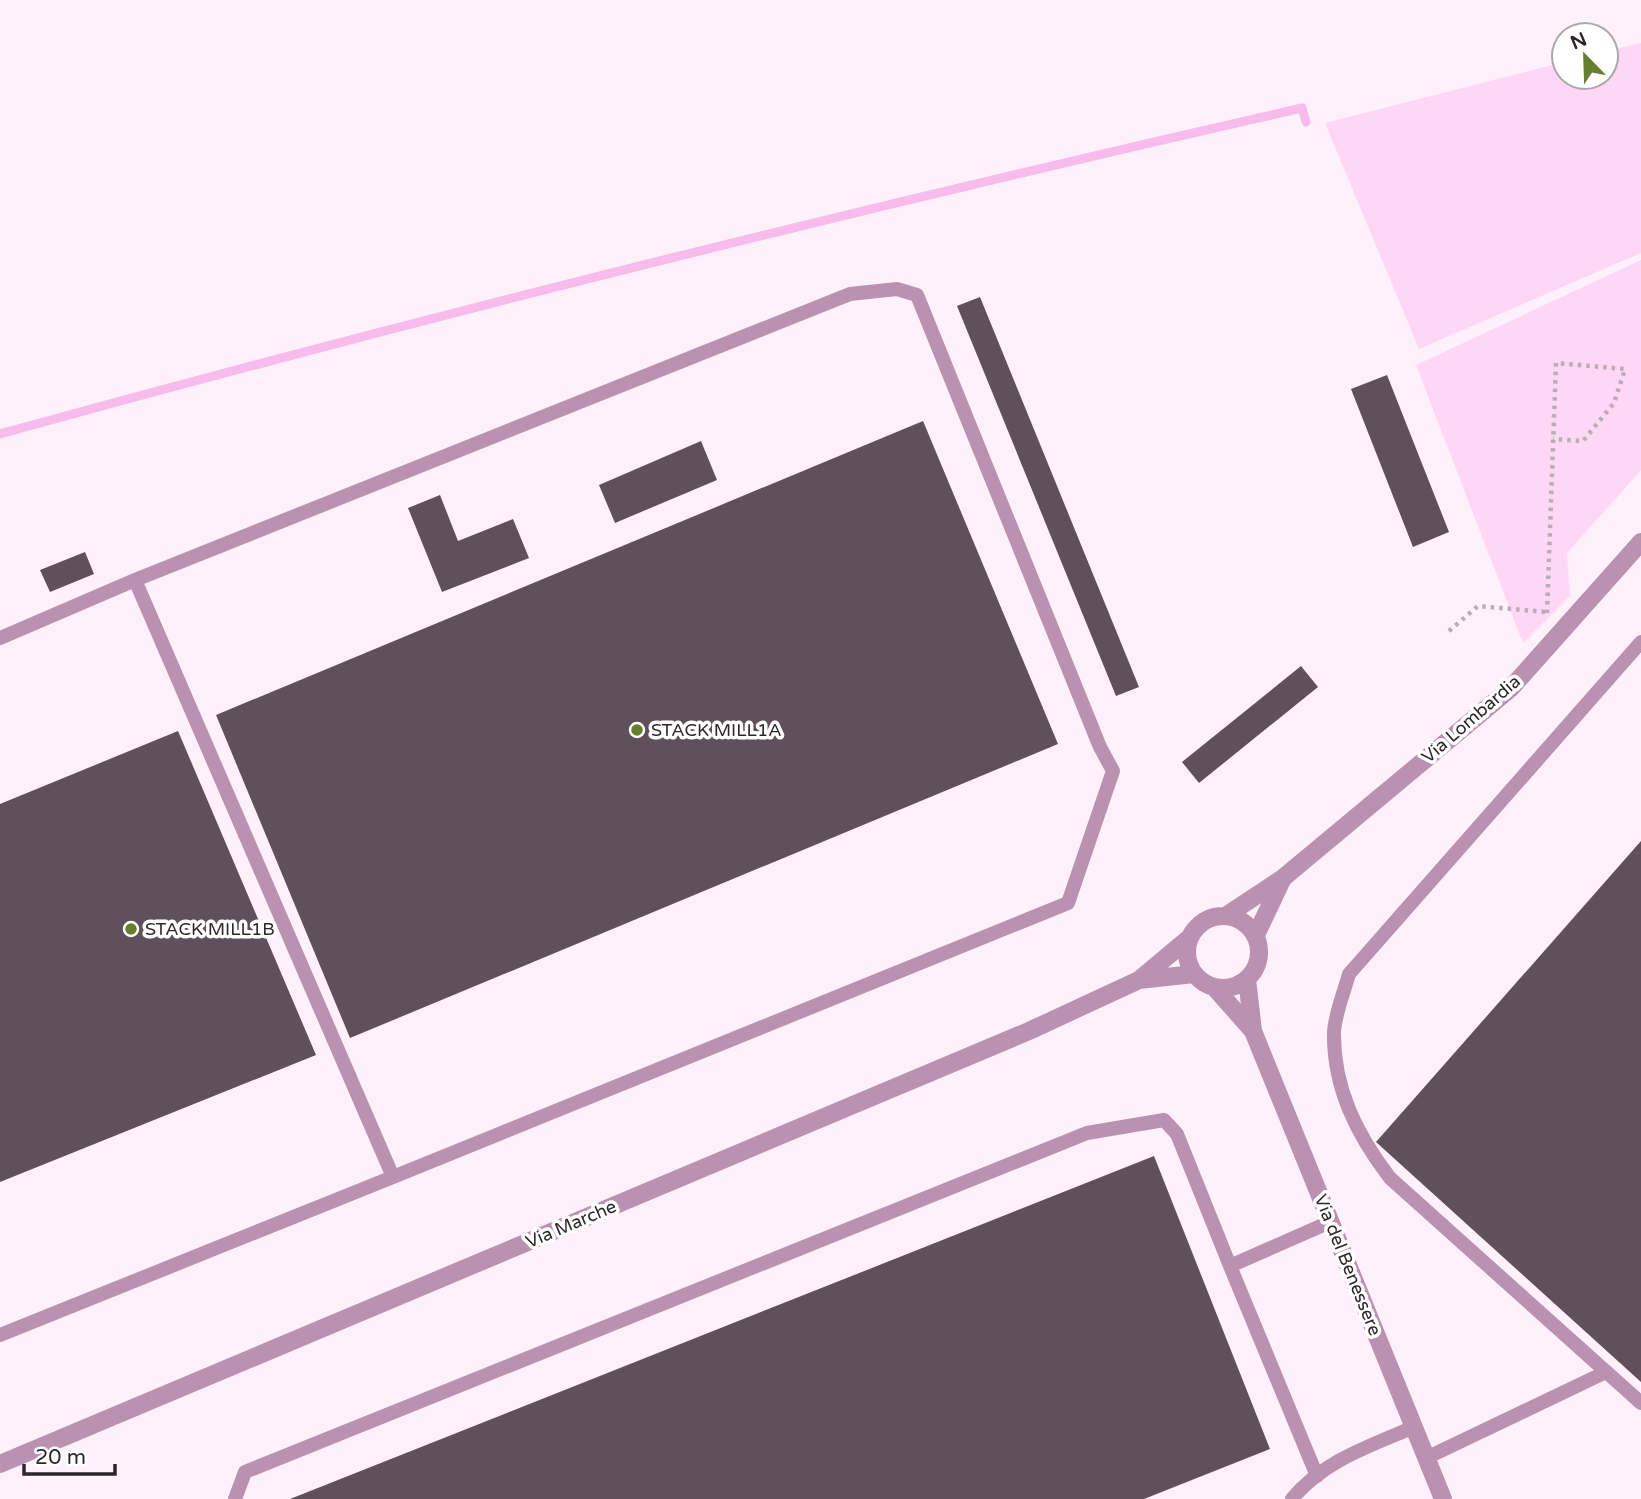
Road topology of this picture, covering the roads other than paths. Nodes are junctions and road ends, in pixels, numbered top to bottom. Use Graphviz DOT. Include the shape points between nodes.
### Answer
graph roads {
  1 [pos="1641,542"];
  2 [pos="135,580"];
  3 [pos="0,638"];
  4 [pos="1641,642"];
  5 [pos="1283,878"];
  6 [pos="1227,915"];
  7 [pos="1256,935"];
  8 [pos="1188,939"];
  9 [pos="1194,974"];
  10 [pos="1247,979"];
  11 [pos="1139,980"];
  12 [pos="1214,987"];
  13 [pos="1253,1031"];
  14 [pos="393,1177"];
  15 [pos="1330,1222"];
  16 [pos="1230,1266"];
  17 [pos="0,1335"];
  18 [pos="1606,1372"];
  19 [pos="1641,1403"];
  20 [pos="1414,1427"];
  21 [pos="1426,1458"];
  22 [pos="0,1464"];
  23 [pos="1317,1476"];
  24 [pos="235,1499"];
  25 [pos="1292,1499"];
  26 [pos="1443,1499"];
  1 -- 5 [label="street, Via Lombardia" via="1511,688"];
  2 -- 3 [label="lane"];
  2 -- 14 [label="lane"];
  2 -- 14 [label="lane" via="850,294 897,289 917,295 1113,771 1068,903"];
  4 -- 18 [label="lane" via="1349,974 1334,1031 1340,1087 1364,1145 1390,1178"];
  5 -- 6 [label="street, Via Lombardia"];
  5 -- 7 [label="street, Via Lombardia"];
  6 -- 7 [label="street" via="1239,918"];
  6 -- 8 [label="street" via="1203,920"];
  7 -- 10 [label="street" via="1259,958"];
  8 -- 9 [label="street" via="1188,963"];
  8 -- 11 [label="street, Via Marche"];
  9 -- 11 [label="street, Via Marche"];
  9 -- 12 [label="street"];
  10 -- 12 [label="street" via="1225,988"];
  10 -- 13 [label="street, Via del Benessere"];
  11 -- 22 [label="street, Via Marche" via="1029,1031"];
  12 -- 13 [label="street, Via del Benessere"];
  13 -- 15 [label="street, Via del Benessere"];
  14 -- 17 [label="lane"];
  15 -- 16 [label="lane"];
  15 -- 20 [label="street, Via del Benessere"];
  16 -- 23 [label="lane"];
  16 -- 24 [label="lane" via="1177,1134 1164,1120 1087,1133 246,1472"];
  18 -- 19 [label="lane"];
  18 -- 21 [label="lane"];
  20 -- 21 [label="street, Via del Benessere"];
  20 -- 23 [label="lane" via="1342,1458"];
  21 -- 26 [label="street, Via del Benessere"];
  23 -- 25 [label="lane"];
}
